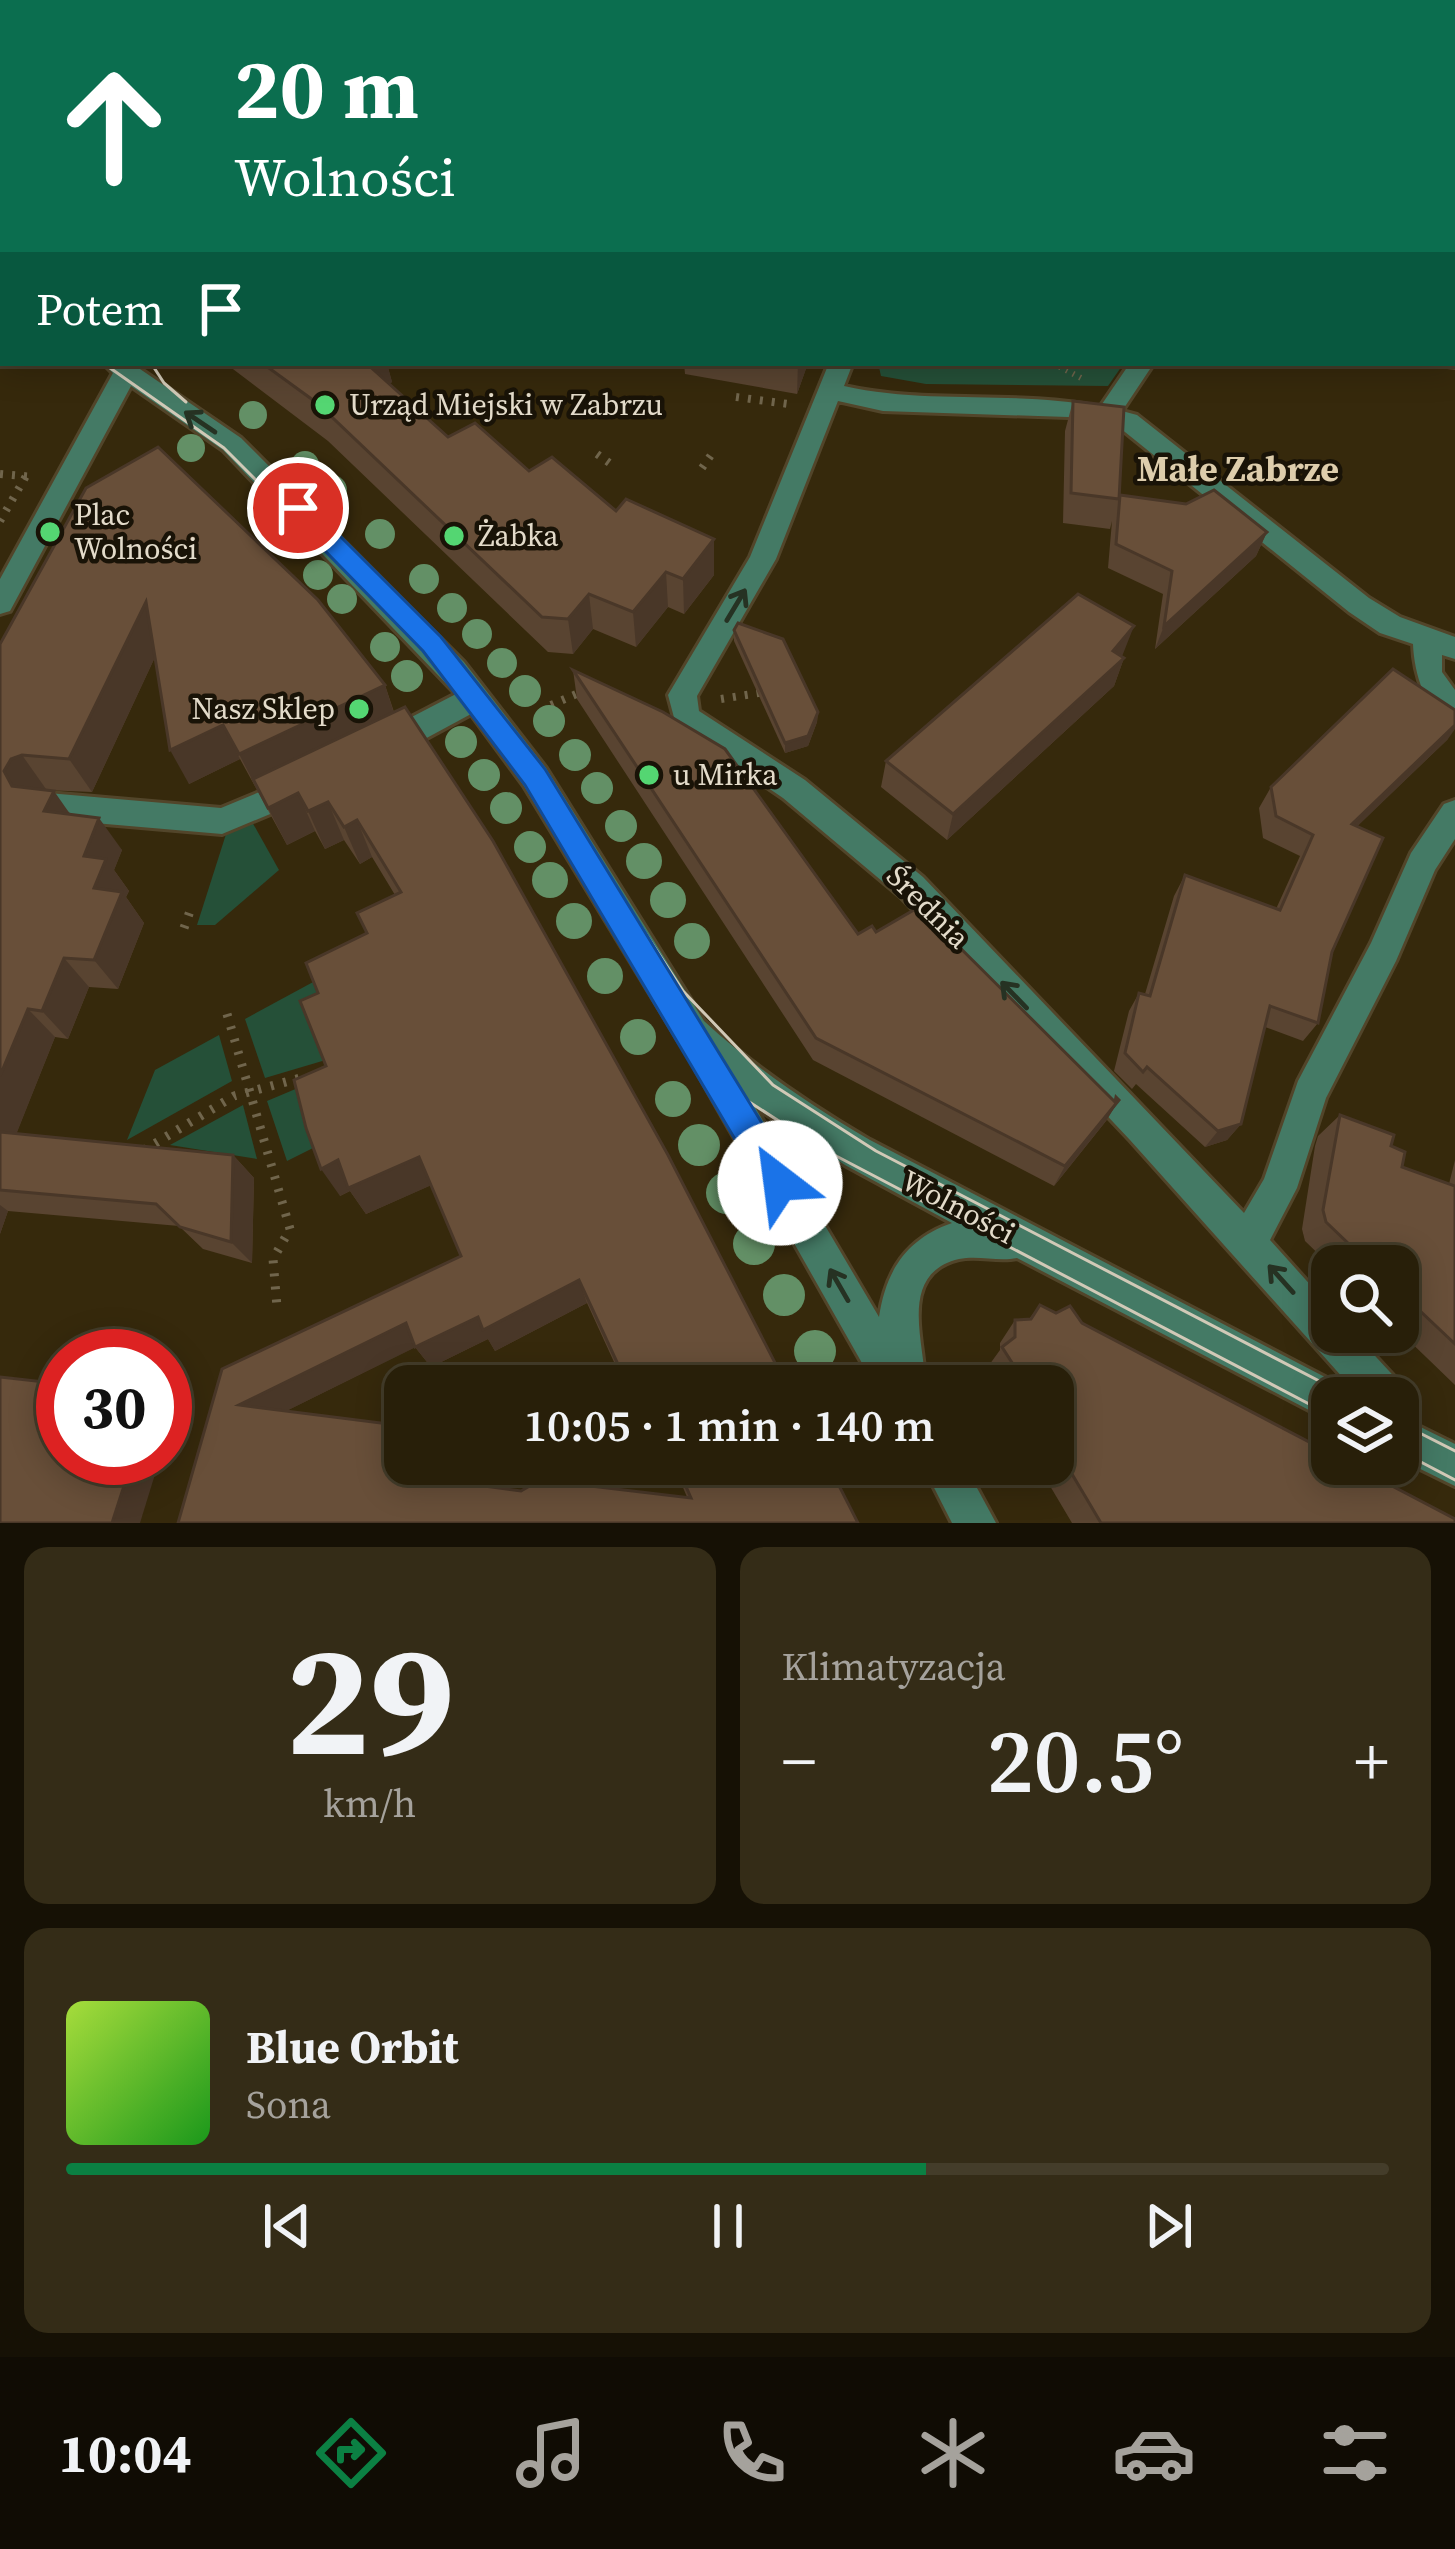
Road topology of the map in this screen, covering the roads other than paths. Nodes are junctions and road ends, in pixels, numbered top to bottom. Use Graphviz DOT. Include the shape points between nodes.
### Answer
graph roads {
  1 [pos="124,366"];
  2 [pos="840,366"];
  3 [pos="1140,366"];
  4 [pos="830,391"];
  5 [pos="1108,414"];
  6 [pos="0,604"];
  7 [pos="1441,644"];
  8 [pos="476,697"];
  9 [pos="1455,713"];
  10 [pos="365,755"];
  11 [pos="327,776"];
  12 [pos="48,806"];
  13 [pos="1455,813"];
  14 [pos="692,1032"];
  15 [pos="1248,1242"];
  16 [pos="1035,1248"];
  17 [pos="885,1365"];
  18 [pos="902,1365"];
  19 [pos="1368,1377"];
  20 [pos="1311,1391"];
  21 [pos="1419,1432"];
  22 [pos="1419,1447"];
  23 [pos="1448,1462"];
  24 [pos="954,1485"];
  25 [pos="975,1523"];
  1 -- 6 [label="street"];
  8 -- 1 [label="street, Wolności, one-way" via="242,454"];
  2 -- 4 [label="street, Średnia"];
  3 -- 5 [label="street"];
  4 -- 5 [label="street" via="883,403"];
  15 -- 4 [label="street, Średnia, one-way" via="912,887 794,789 686,717 682,694 763,559"];
  5 -- 7 [label="street" via="1142,429 1359,605"];
  7 -- 9 [label="street" via="1428,674"];
  8 -- 10 [label="street"];
  8 -- 14 [label="street, Wolności" via="535,777"];
  11 -- 12 [label="street" via="222,821"];
  13 -- 15 [label="street" via="1422,863 1310,1093 1279,1188"];
  14 -- 16 [label="street, Wolności" via="817,1130"];
  17 -- 14 [label="street, one-way"];
  19 -- 15 [label="street, Średnia, one-way"];
  16 -- 18 [label="street" via="990,1238 930,1251 901,1287 895,1318"];
  16 -- 20 [label="street, Wolności"];
  21 -- 23 [label="street"];
  22 -- 23 [label="street"];
  24 -- 25 [label="street"];
}
